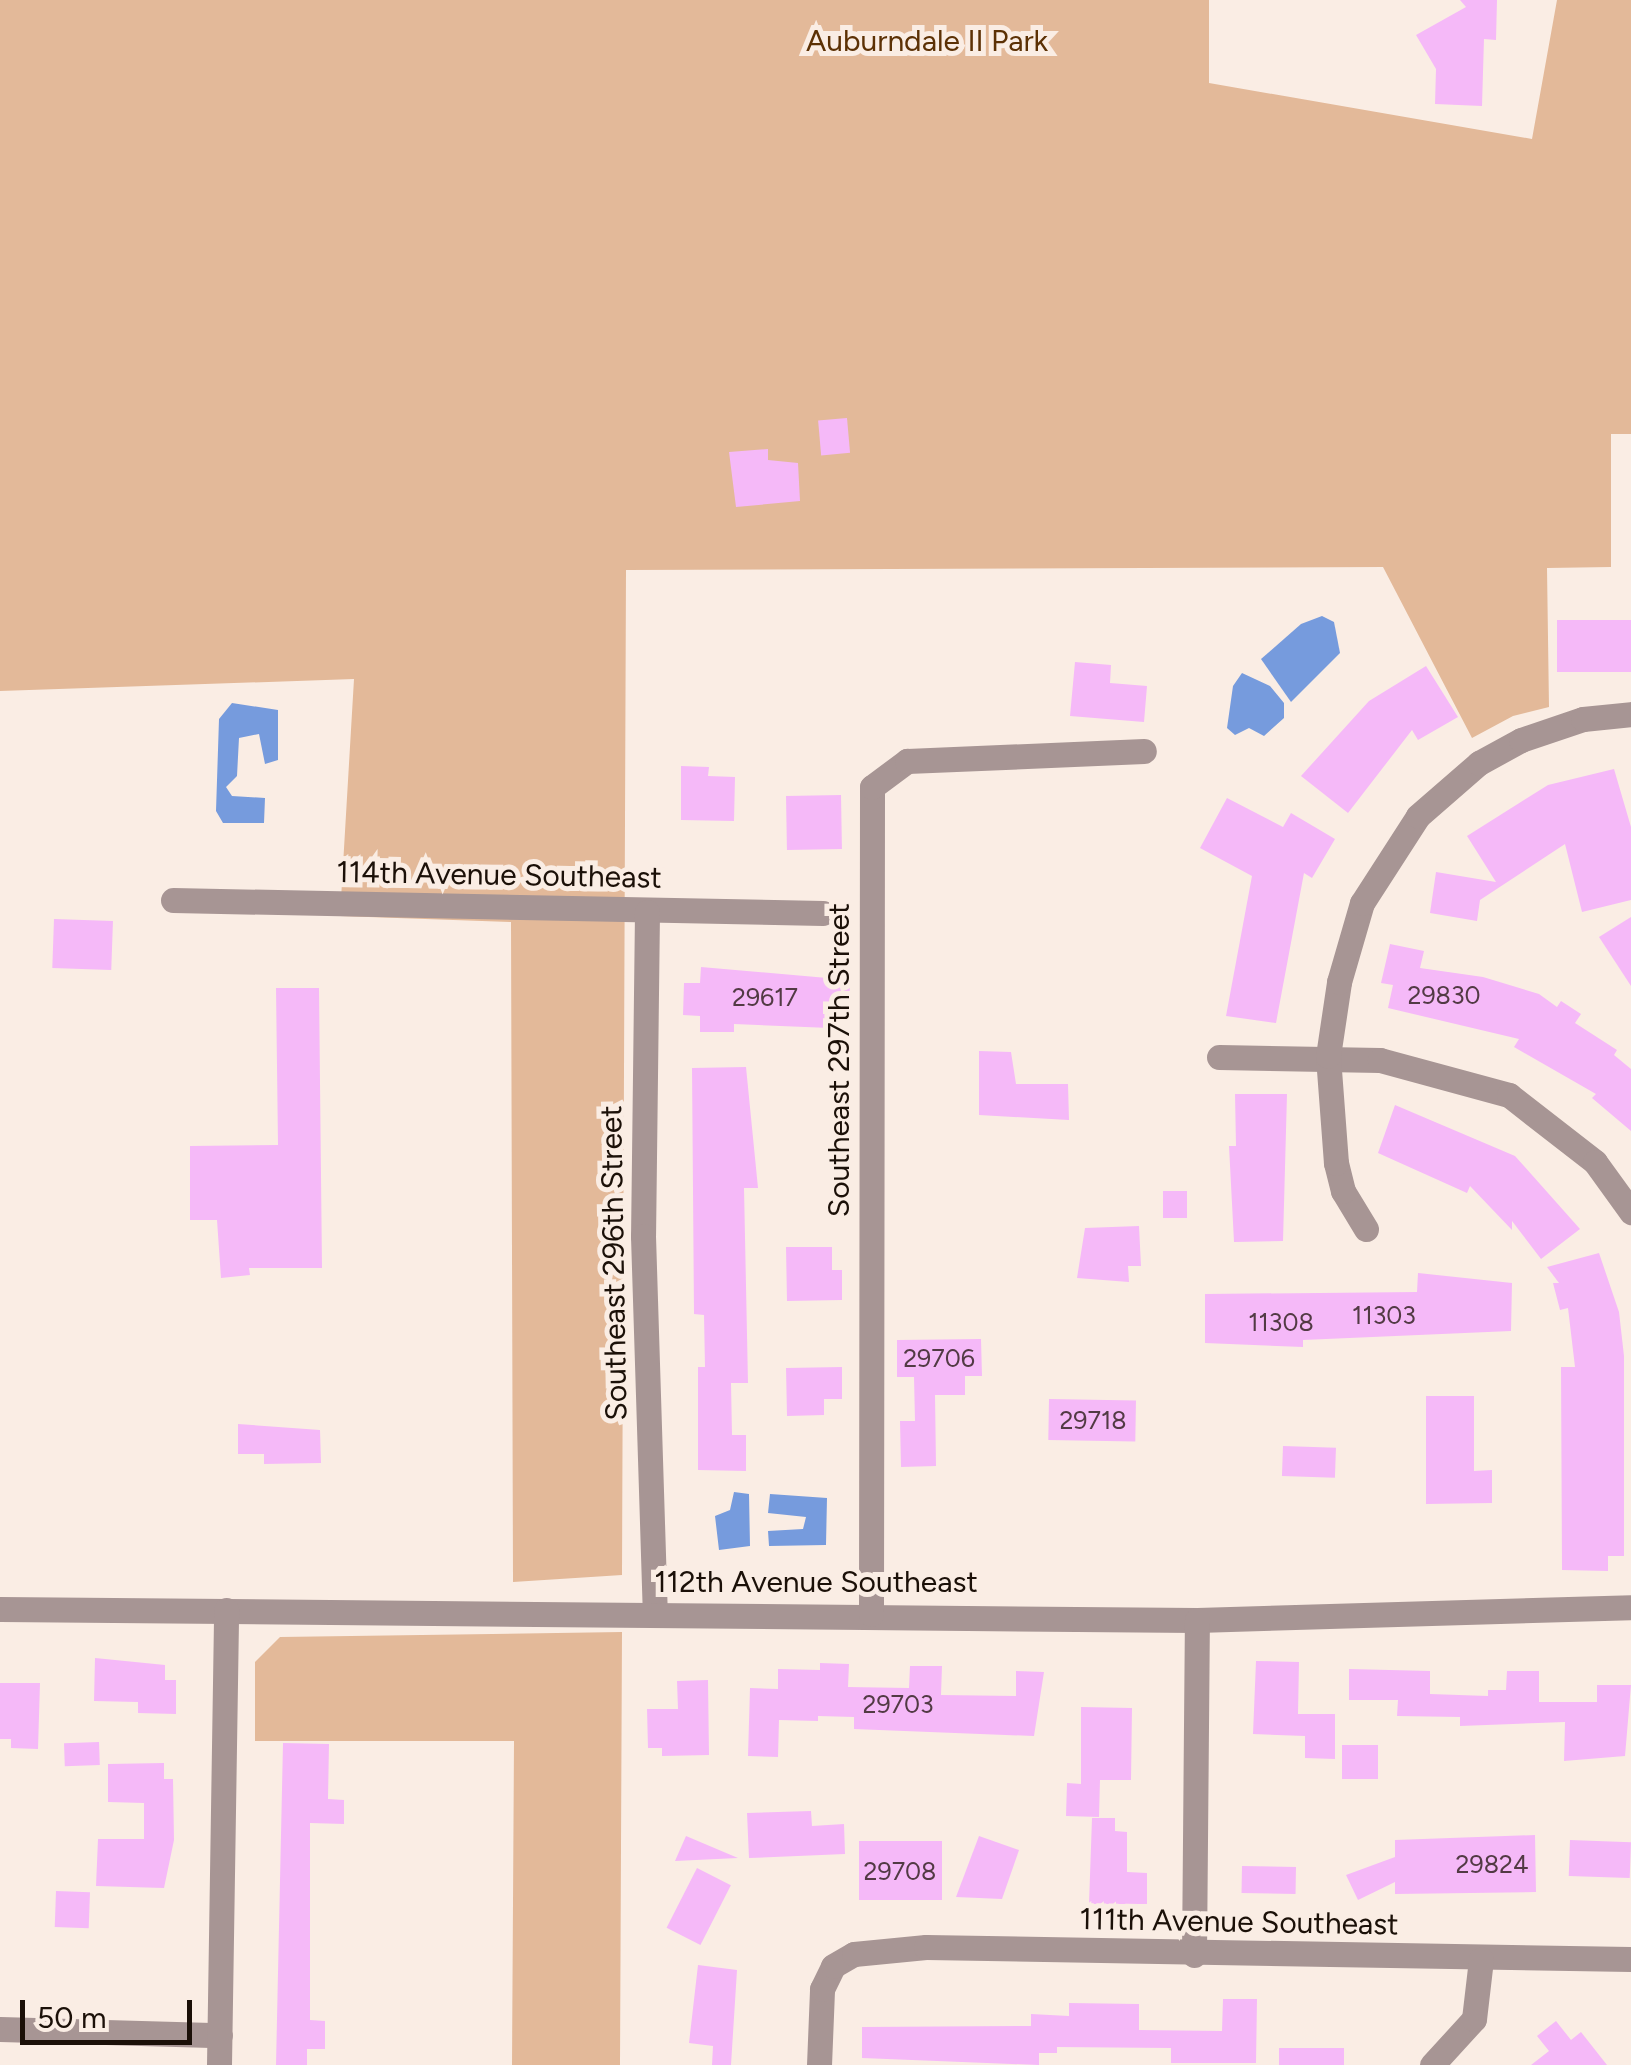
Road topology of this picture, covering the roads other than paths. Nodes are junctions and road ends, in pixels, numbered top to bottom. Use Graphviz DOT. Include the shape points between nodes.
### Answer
graph roads {
  1 [pos="1631,714"];
  2 [pos="1144,751"];
  3 [pos="172,900"];
  4 [pos="648,912"];
  5 [pos="824,913"];
  6 [pos="1328,1056"];
  7 [pos="1219,1057"];
  8 [pos="1628,1202"];
  9 [pos="1366,1230"];
  10 [pos="1631,1608"];
  11 [pos="0,1609"];
  12 [pos="226,1610"];
  13 [pos="655,1614"];
  14 [pos="871,1614"];
  15 [pos="1197,1620"];
  16 [pos="1194,1954"];
  17 [pos="1481,1959"];
  18 [pos="1631,1959"];
  19 [pos="0,2029"];
  20 [pos="220,2035"];
  21 [pos="218,2065"];
  22 [pos="819,2065"];
  23 [pos="1432,2065"];
  1 -- 6 [label="street" via="1583,719 1521,740 1444,789 1418,816 1362,904 1339,982"];
  2 -- 14 [label="street, Southeast 297th Street" via="906,761 872,787"];
  3 -- 4 [label="street, 114th Avenue Southeast"];
  4 -- 5 [label="street, 114th Avenue Southeast"];
  4 -- 13 [label="street, Southeast 296th Street" via="643,1236"];
  6 -- 7 [label="street"];
  6 -- 8 [label="street" via="1423,1068 1509,1095 1569,1138"];
  6 -- 9 [label="street" via="1336,1164 1342,1191"];
  10 -- 15 [label="street, 112th Avenue Southeast"];
  11 -- 12 [label="street, 112th Avenue Southeast"];
  12 -- 13 [label="street, 112th Avenue Southeast"];
  12 -- 20 [label="street"];
  13 -- 14 [label="street, 112th Avenue Southeast"];
  14 -- 15 [label="street, 112th Avenue Southeast"];
  15 -- 16 [label="street"];
  16 -- 17 [label="street, 111th Avenue Southeast"];
  16 -- 22 [label="street, 111th Avenue Southeast" via="926,1947 846,1957 822,1990"];
  17 -- 18 [label="street, 111th Avenue Southeast"];
  17 -- 23 [label="street" via="1474,2019"];
  19 -- 20 [label="street"];
  20 -- 21 [label="street"];
}
